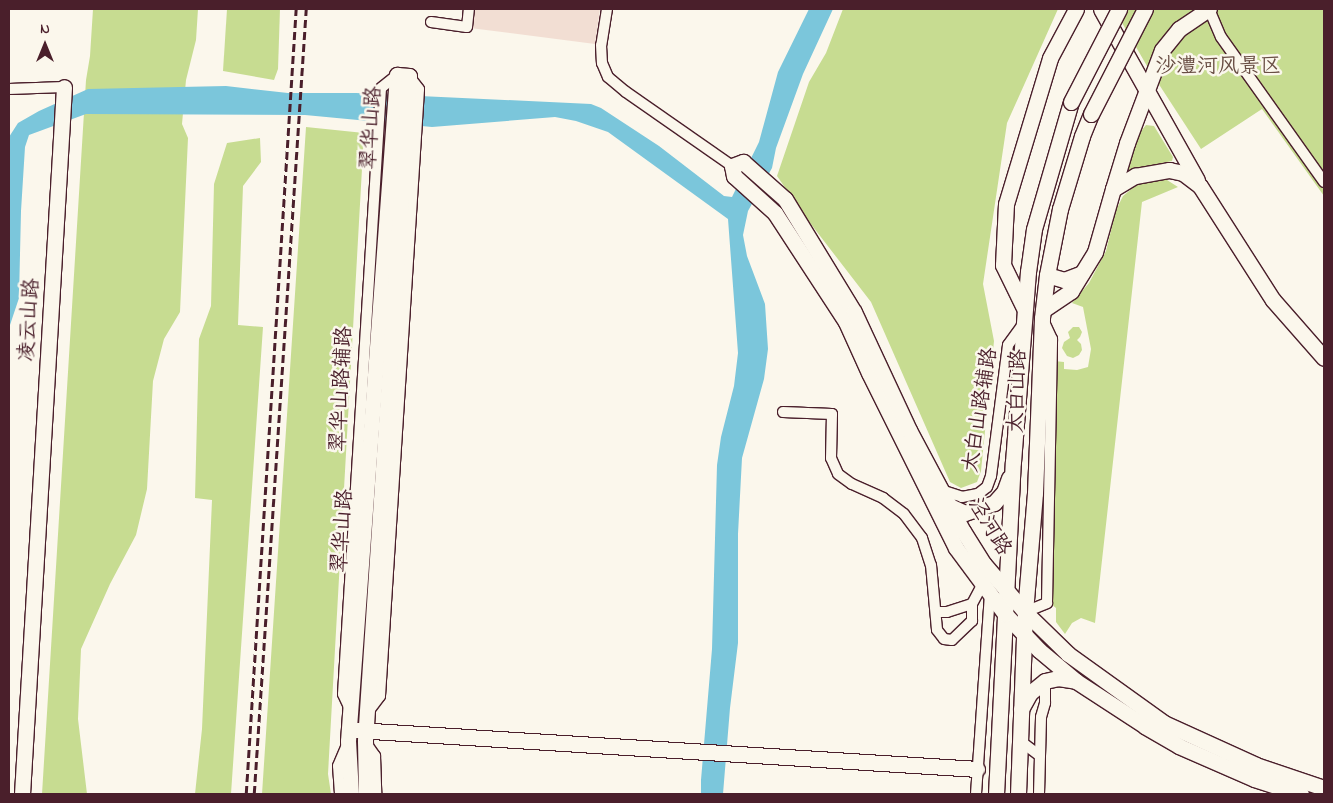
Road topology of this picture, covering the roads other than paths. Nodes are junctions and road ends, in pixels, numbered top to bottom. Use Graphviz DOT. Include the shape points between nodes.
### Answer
graph roads {
  1 [pos="469,9"];
  2 [pos="607,9"];
  3 [pos="1076,9"];
  4 [pos="1101,9"];
  5 [pos="1119,9"];
  6 [pos="1145,9"];
  7 [pos="1209,9"];
  8 [pos="431,22"];
  9 [pos="406,83"];
  10 [pos="9,89"];
  11 [pos="64,89"];
  12 [pos="1146,91"];
  13 [pos="398,141"];
  14 [pos="736,168"];
  15 [pos="1324,182"];
  16 [pos="1200,186"];
  17 [pos="1113,189"];
  18 [pos="1082,272"];
  19 [pos="1047,275"];
  20 [pos="1043,314"];
  21 [pos="1024,316"];
  22 [pos="1324,358"];
  23 [pos="783,412"];
  24 [pos="1013,462"];
  25 [pos="941,490"];
  26 [pos="952,508"];
  27 [pos="986,588"];
  28 [pos="1006,590"];
  29 [pos="972,604"];
  30 [pos="937,612"];
  31 [pos="1025,612"];
  32 [pos="1005,614"];
  33 [pos="1024,634"];
  34 [pos="1045,681"];
  35 [pos="1076,681"];
  36 [pos="1020,710"];
  37 [pos="999,727"];
  38 [pos="349,736"];
  39 [pos="366,736"];
  40 [pos="979,740"];
  41 [pos="1019,740"];
  42 [pos="1040,756"];
  43 [pos="977,769"];
  44 [pos="1324,788"];
  45 [pos="22,794"];
  46 [pos="340,794"];
  47 [pos="351,794"];
  48 [pos="366,794"];
  49 [pos="376,794"];
  50 [pos="976,794"];
  51 [pos="996,794"];
  52 [pos="1018,794"];
  53 [pos="1039,794"];
  54 [pos="1301,794"];
  1 -- 8 [label="street" via="467,27"];
  2 -- 14 [label="street" via="601,45 602,63 608,77"];
  3 -- 21 [label="street" via="1050,58 1006,204 1003,265"];
  4 -- 12 [label="street"];
  5 -- 21 [label="street, 太白山路, bridge" via="1070,102 1034,229"];
  6 -- 19 [label="street, 太白山路, bridge" via="1082,136 1060,209"];
  7 -- 12 [label="street" via="1179,29"];
  7 -- 15 [label="street" via="1222,37"];
  9 -- 13 [label="street, 翠华山路"];
  9 -- 13 [label="street"];
  9 -- 13 [label="street" via="381,88"];
  10 -- 11 [label="street"];
  11 -- 45 [label="street, 凌云山路"];
  12 -- 16 [label="street"];
  12 -- 17 [label="street"];
  13 -- 38 [label="street, 翠华山路"];
  13 -- 39 [label="street, 翠华山路"];
  14 -- 25 [label="street, 泾河路" via="785,198 854,312"];
  14 -- 27 [label="street, 泾河路" via="775,213 846,322 956,548"];
  16 -- 17 [label="street" via="1183,172 1169,170 1136,176"];
  16 -- 22 [label="street" via="1273,300"];
  17 -- 18 [label="street" via="1095,252"];
  18 -- 19 [label="street" via="1064,280"];
  18 -- 20 [label="street" via="1071,290"];
  19 -- 20 [label="street, 太白山路"];
  20 -- 31 [label="street, 太白山路" via="1035,493"];
  20 -- 31 [label="street" via="1052,339 1047,603"];
  21 -- 24 [label="street, 太白山路"];
  21 -- 25 [label="street, 太白山路辅路" via="1008,345 987,487 978,494 962,497"];
  23 -- 30 [label="street" via="832,414 831,458 838,474 883,498 904,514 922,538 931,565"];
  24 -- 26 [label="street" via="1004,492 994,503 965,513"];
  24 -- 28 [label="street, 太白山路"];
  25 -- 26 [label="street, 泾河路"];
  26 -- 28 [label="street, 泾河路" via="984,564"];
  27 -- 29 [label="street"];
  27 -- 32 [label="street, 泾河路"];
  27 -- 40 [label="street"];
  28 -- 31 [label="street, 泾河路"];
  28 -- 32 [label="street, 太白山路"];
  29 -- 30 [label="street"];
  29 -- 30 [label="street" via="972,621 952,640 944,639 938,630"];
  31 -- 33 [label="street, 太白山路"];
  31 -- 44 [label="street, 泾河路" via="1068,654 1164,723 1256,765"];
  32 -- 33 [label="street, 泾河路"];
  32 -- 37 [label="street, 太白山路"];
  33 -- 35 [label="street, 泾河路"];
  33 -- 36 [label="street, 太白山路"];
  34 -- 35 [label="street" via="1058,678"];
  34 -- 36 [label="street" via="1030,692"];
  34 -- 42 [label="street"];
  35 -- 54 [label="street, 泾河路" via="1180,746 1254,779"];
  36 -- 41 [label="street, 太白山路"];
  37 -- 40 [label="street"];
  37 -- 51 [label="street, 太白山路"];
  38 -- 39 [label="street"];
  38 -- 46 [label="street" via="338,766"];
  38 -- 47 [label="street, 翠华山路"];
  39 -- 43 [label="street"];
  39 -- 48 [label="street, 翠华山路"];
  39 -- 49 [label="street" via="375,756"];
  40 -- 43 [label="street"];
  41 -- 42 [label="street"];
  41 -- 52 [label="street, 太白山路"];
  42 -- 53 [label="street"];
  43 -- 50 [label="street"];
}
